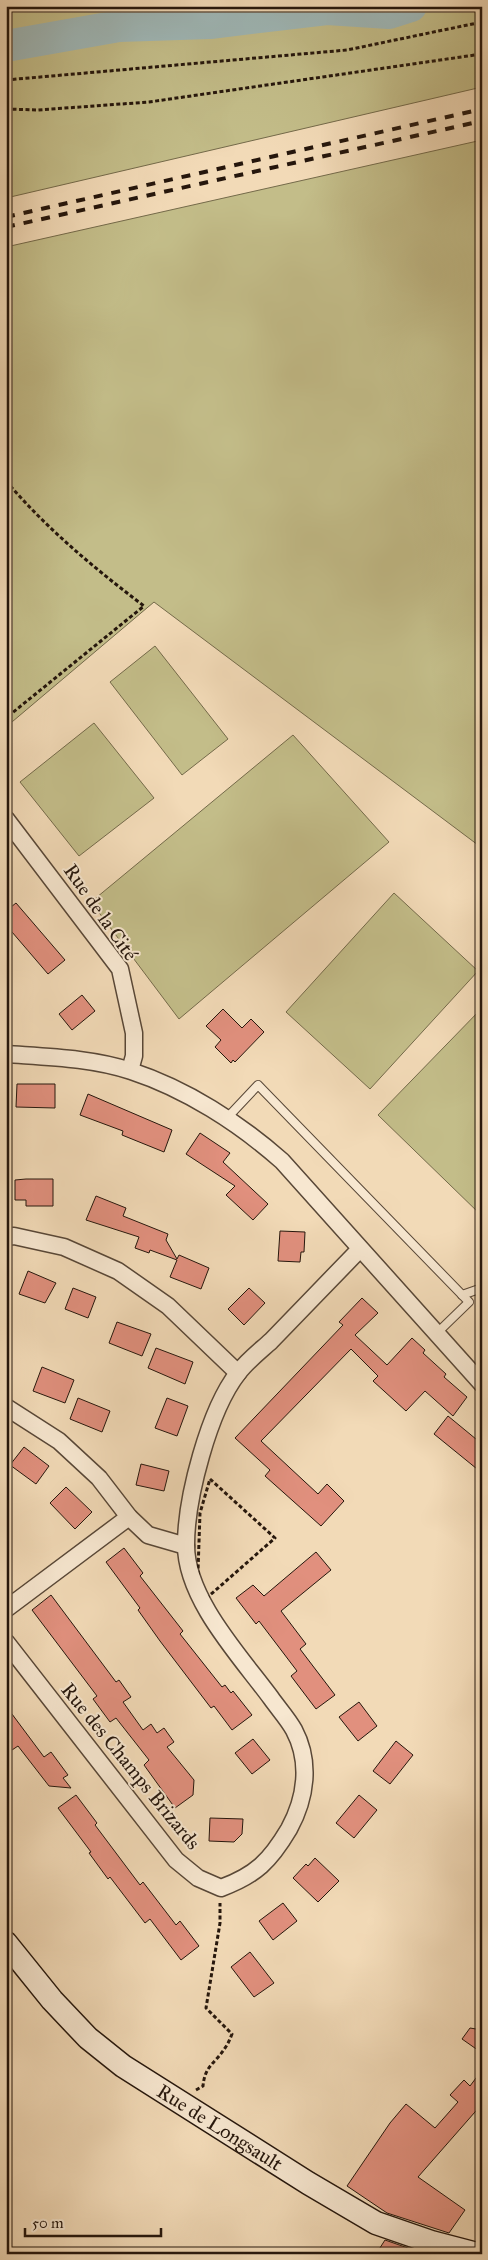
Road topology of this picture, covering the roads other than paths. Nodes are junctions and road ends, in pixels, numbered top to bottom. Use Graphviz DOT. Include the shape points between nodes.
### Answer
graph roads {
  1 [pos="6,819"];
  2 [pos="6,1054"];
  3 [pos="130,1070"];
  4 [pos="226,1118"];
  5 [pos="6,1237"];
  6 [pos="360,1249"];
  7 [pos="482,1288"];
  8 [pos="462,1295"];
  9 [pos="436,1334"];
  10 [pos="238,1373"];
  11 [pos="482,1384"];
  12 [pos="6,1407"];
  13 [pos="129,1517"];
  14 [pos="186,1546"];
  15 [pos="6,1609"];
  16 [pos="6,1642"];
  17 [pos="6,1943"];
  18 [pos="476,2249"];
  1 -- 3 [label="street, Rue de la Cité" via="120,968 134,1033"];
  2 -- 3 [label="street" via="65,1058"];
  3 -- 4 [label="street" via="167,1084"];
  4 -- 6 [label="street" via="282,1161"];
  4 -- 8 [label="lane" via="258,1085"];
  5 -- 10 [label="street" via="64,1247 118,1271 168,1306"];
  6 -- 9 [label="street"];
  6 -- 10 [label="street"];
  7 -- 8 [label="lane"];
  8 -- 9 [label="lane" via="469,1302"];
  9 -- 11 [label="street"];
  10 -- 14 [label="street" via="221,1400 199,1463"];
  12 -- 13 [label="street" via="58,1441 99,1478"];
  13 -- 14 [label="street" via="148,1535"];
  13 -- 15 [label="street"];
  14 -- 16 [label="street, Rue des Champs Brizards" via="191,1576 201,1603 294,1730 304,1757 306,1783 298,1812 263,1866 243,1880 221,1888 198,1878 176,1860"];
  17 -- 18 [label="street, Rue de Longsault" via="88,2038 123,2066 376,2223 431,2242"];
}
